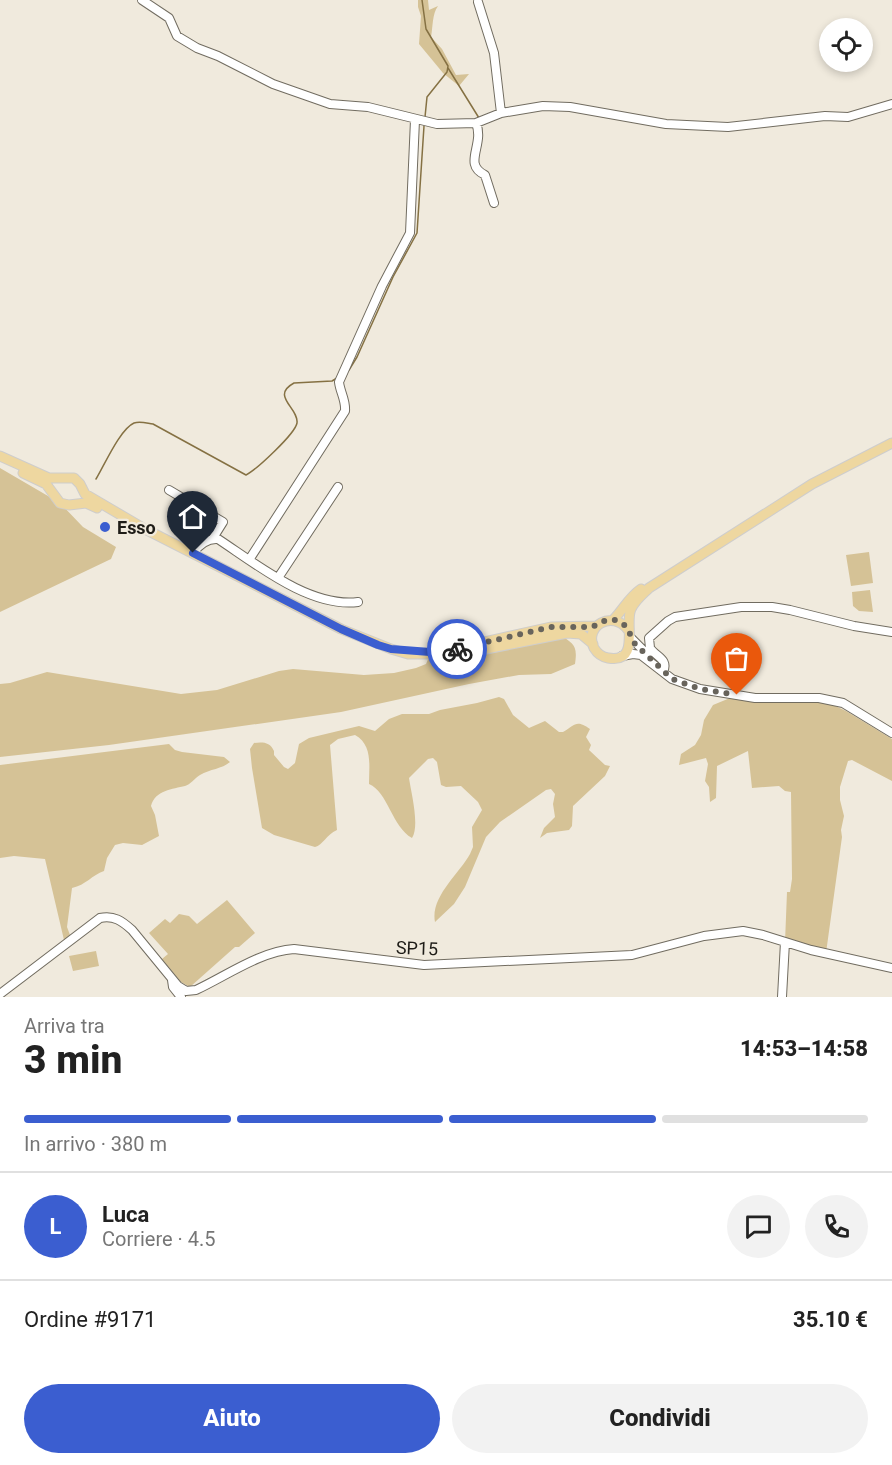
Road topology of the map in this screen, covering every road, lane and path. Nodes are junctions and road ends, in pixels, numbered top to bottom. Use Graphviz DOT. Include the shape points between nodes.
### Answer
graph roads {
  1 [pos="142,0"];
  2 [pos="478,2"];
  3 [pos="892,104"];
  4 [pos="501,113"];
  5 [pos="415,120"];
  6 [pos="477,123"];
  7 [pos="494,203"];
  8 [pos="892,443"];
  9 [pos="0,456"];
  10 [pos="0,462"];
  11 [pos="60,479"];
  12 [pos="338,487"];
  13 [pos="82,488"];
  14 [pos="169,490"];
  15 [pos="54,495"];
  16 [pos="74,504"];
  17 [pos="143,528"];
  18 [pos="213,538"];
  19 [pos="193,553"];
  20 [pos="249,560"];
  21 [pos="278,578"];
  22 [pos="662,579"];
  23 [pos="358,602"];
  24 [pos="613,620"];
  25 [pos="597,626"];
  26 [pos="892,633"];
  27 [pos="630,634"];
  28 [pos="592,644"];
  29 [pos="391,649"];
  30 [pos="620,657"];
  31 [pos="660,669"];
  32 [pos="892,733"];
  33 [pos="785,942"];
  34 [pos="892,968"];
  35 [pos="172,977"];
  36 [pos="0,994"];
  37 [pos="181,997"];
  38 [pos="782,997"];
  1 -- 5 [label="street" via="169,18 177,36 273,84 330,104 368,107"];
  2 -- 4 [label="street" via="494,53"];
  3 -- 4 [label="street" via="848,117 728,127 666,124 570,106"];
  4 -- 6 [label="street"];
  5 -- 6 [label="street"];
  5 -- 20 [label="street" via="410,233 343,371 340,393 346,403 345,411"];
  6 -- 7 [label="street" via="480,137 474,162 485,174"];
  8 -- 22 [label="main road" via="812,484"];
  9 -- 11 [label="main road" via="49,478"];
  10 -- 15 [label="main road" via="46,484"];
  11 -- 13 [label="main road" via="74,478"];
  11 -- 15 [label="main road" via="54,486"];
  12 -- 21 [label="street"];
  13 -- 16 [label="main road" via="81,497"];
  13 -- 17 [label="main road" via="92,499"];
  14 -- 18 [label="street" via="223,522"];
  15 -- 16 [label="main road" via="60,503"];
  16 -- 17 [label="main road" via="86,503"];
  17 -- 19 [label="main road"];
  18 -- 19 [label="street"];
  18 -- 20 [label="street"];
  19 -- 29 [label="main road" via="341,629"];
  20 -- 21 [label="street"];
  21 -- 23 [label="street" via="318,598 343,604"];
  22 -- 24 [label="main road" via="637,592"];
  22 -- 27 [label="main road" via="631,609"];
  24 -- 25 [label="main road"];
  24 -- 27 [label="main road" via="623,624"];
  25 -- 28 [label="main road"];
  25 -- 29 [label="main road" via="551,627 445,651"];
  26 -- 31 [label="street" via="772,607 741,607 675,617 649,638 653,652 666,666"];
  27 -- 30 [label="main road" via="628,649"];
  27 -- 31 [label="street"];
  28 -- 29 [label="main road" via="581,634 567,633 471,652 408,654"];
  28 -- 30 [label="main road" via="603,657"];
  30 -- 31 [label="street" via="637,654"];
  31 -- 32 [label="street" via="672,679 700,689 755,698 819,698 843,703"];
  33 -- 34 [label="street, SP15"];
  33 -- 35 [label="street, SP15" via="743,931 704,936 632,955 424,965 294,949 274,952 196,990 186,991"];
  33 -- 38 [label="street"];
  35 -- 36 [label="street, SP15" via="132,930 109,916 100,918"];
  35 -- 37 [label="street" via="172,987"];
}
